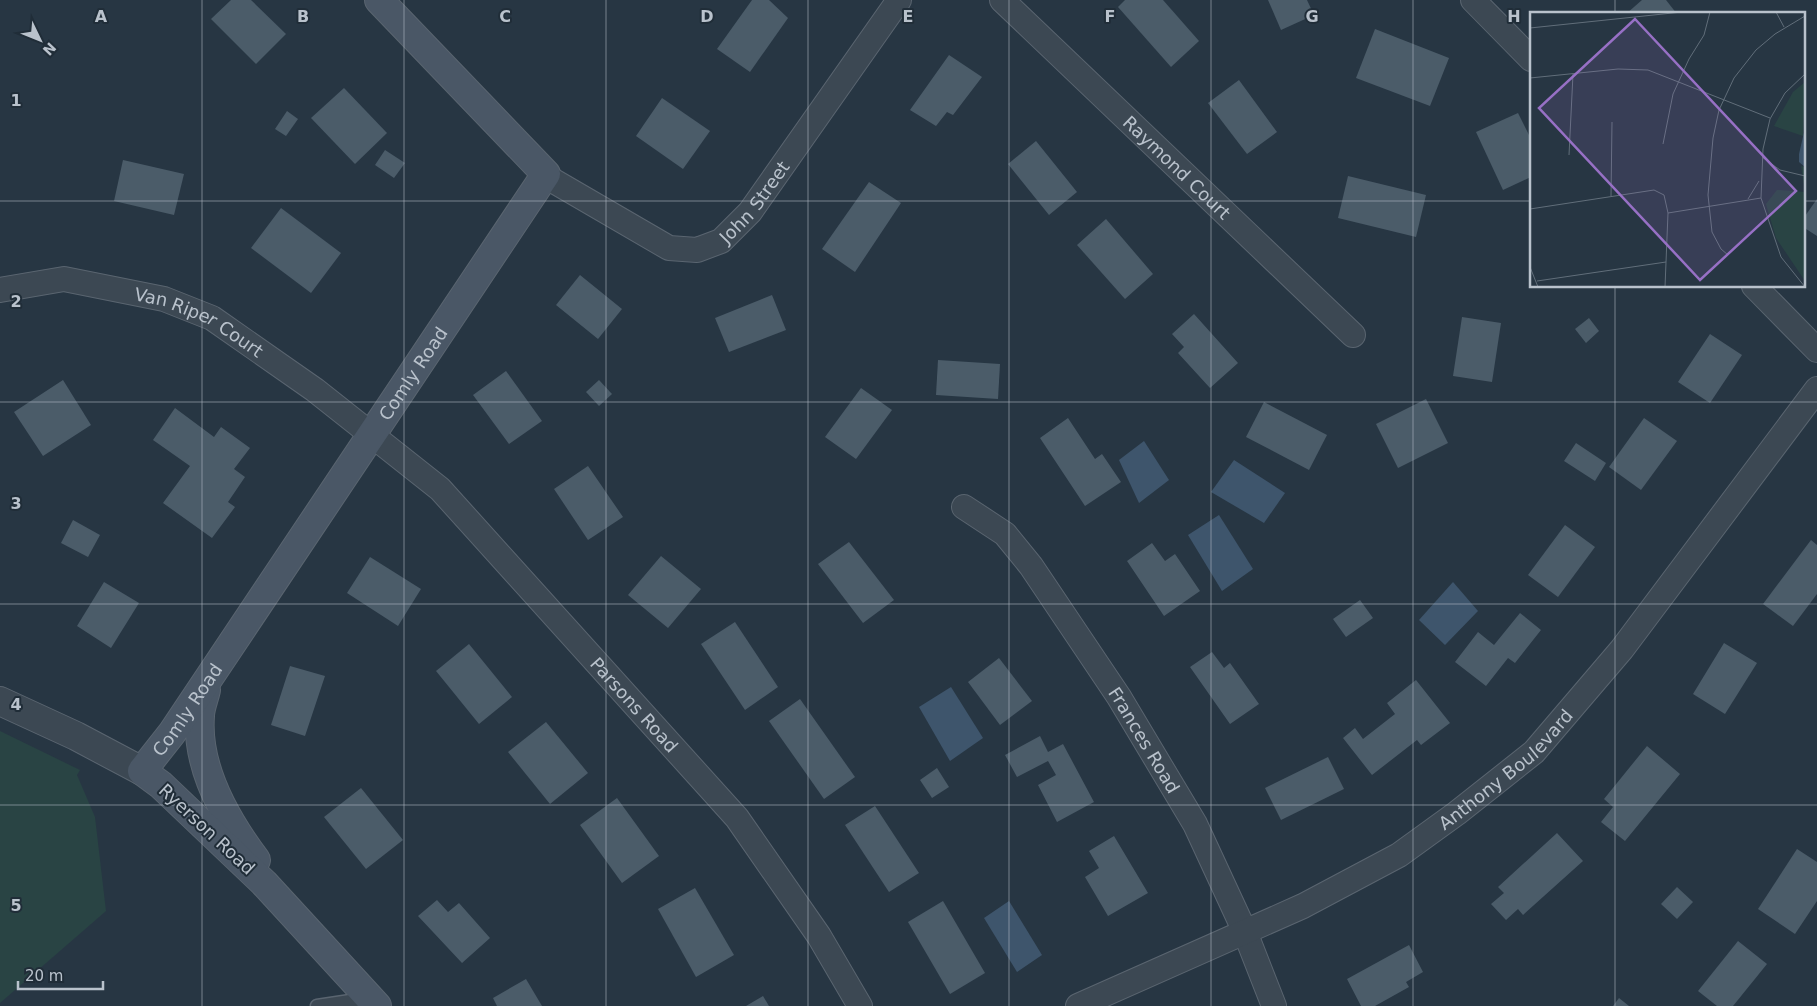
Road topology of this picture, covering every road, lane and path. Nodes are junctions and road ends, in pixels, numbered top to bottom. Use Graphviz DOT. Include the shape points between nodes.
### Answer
graph roads {
  1 [pos="380,0"];
  2 [pos="899,0"];
  3 [pos="1002,0"];
  4 [pos="1473,0"];
  5 [pos="1530,58"];
  6 [pos="546,174"];
  7 [pos="1756,288"];
  8 [pos="0,290"];
  9 [pos="1353,335"];
  10 [pos="1817,350"];
  11 [pos="1817,389"];
  12 [pos="371,434"];
  13 [pos="964,507"];
  14 [pos="209,678"];
  15 [pos="0,701"];
  16 [pos="142,771"];
  17 [pos="1245,932"];
  18 [pos="321,944"];
  19 [pos="374,1002"];
  20 [pos="318,1006"];
  21 [pos="860,1006"];
  22 [pos="1078,1006"];
  23 [pos="1274,1006"];
  1 -- 6 [label="main road"];
  2 -- 6 [label="street, John Street" via="750,212 721,241 697,250 669,248"];
  3 -- 9 [label="street, Raymond Court"];
  4 -- 5 [label="street"];
  6 -- 12 [label="main road, Comly Road"];
  7 -- 10 [label="street"];
  8 -- 12 [label="street, Van Riper Court" via="64,279 164,299 212,318 315,390"];
  11 -- 17 [label="street, Anthony Boulevard" via="1622,649 1534,752 1457,814 1399,855 1303,906"];
  12 -- 14 [label="main road, Comly Road"];
  12 -- 21 [label="street, Parsons Road" via="440,489 737,818 819,936"];
  13 -- 17 [label="street, Frances Road" via="1005,534 1031,566 1119,698 1195,824"];
  14 -- 16 [label="main road, Comly Road" via="172,734"];
  14 -- 18 [label="main road" via="200,715 200,736 211,783 239,837"];
  15 -- 16 [label="street, Ryerson Road"];
  16 -- 18 [label="main road, Ryerson Road" via="161,785 264,883"];
  17 -- 22 [label="street, Anthony Boulevard"];
  17 -- 23 [label="street, Frances Road"];
  18 -- 19 [label="main road, Ryerson Road"];
  19 -- 20 [label="lane"];
}
